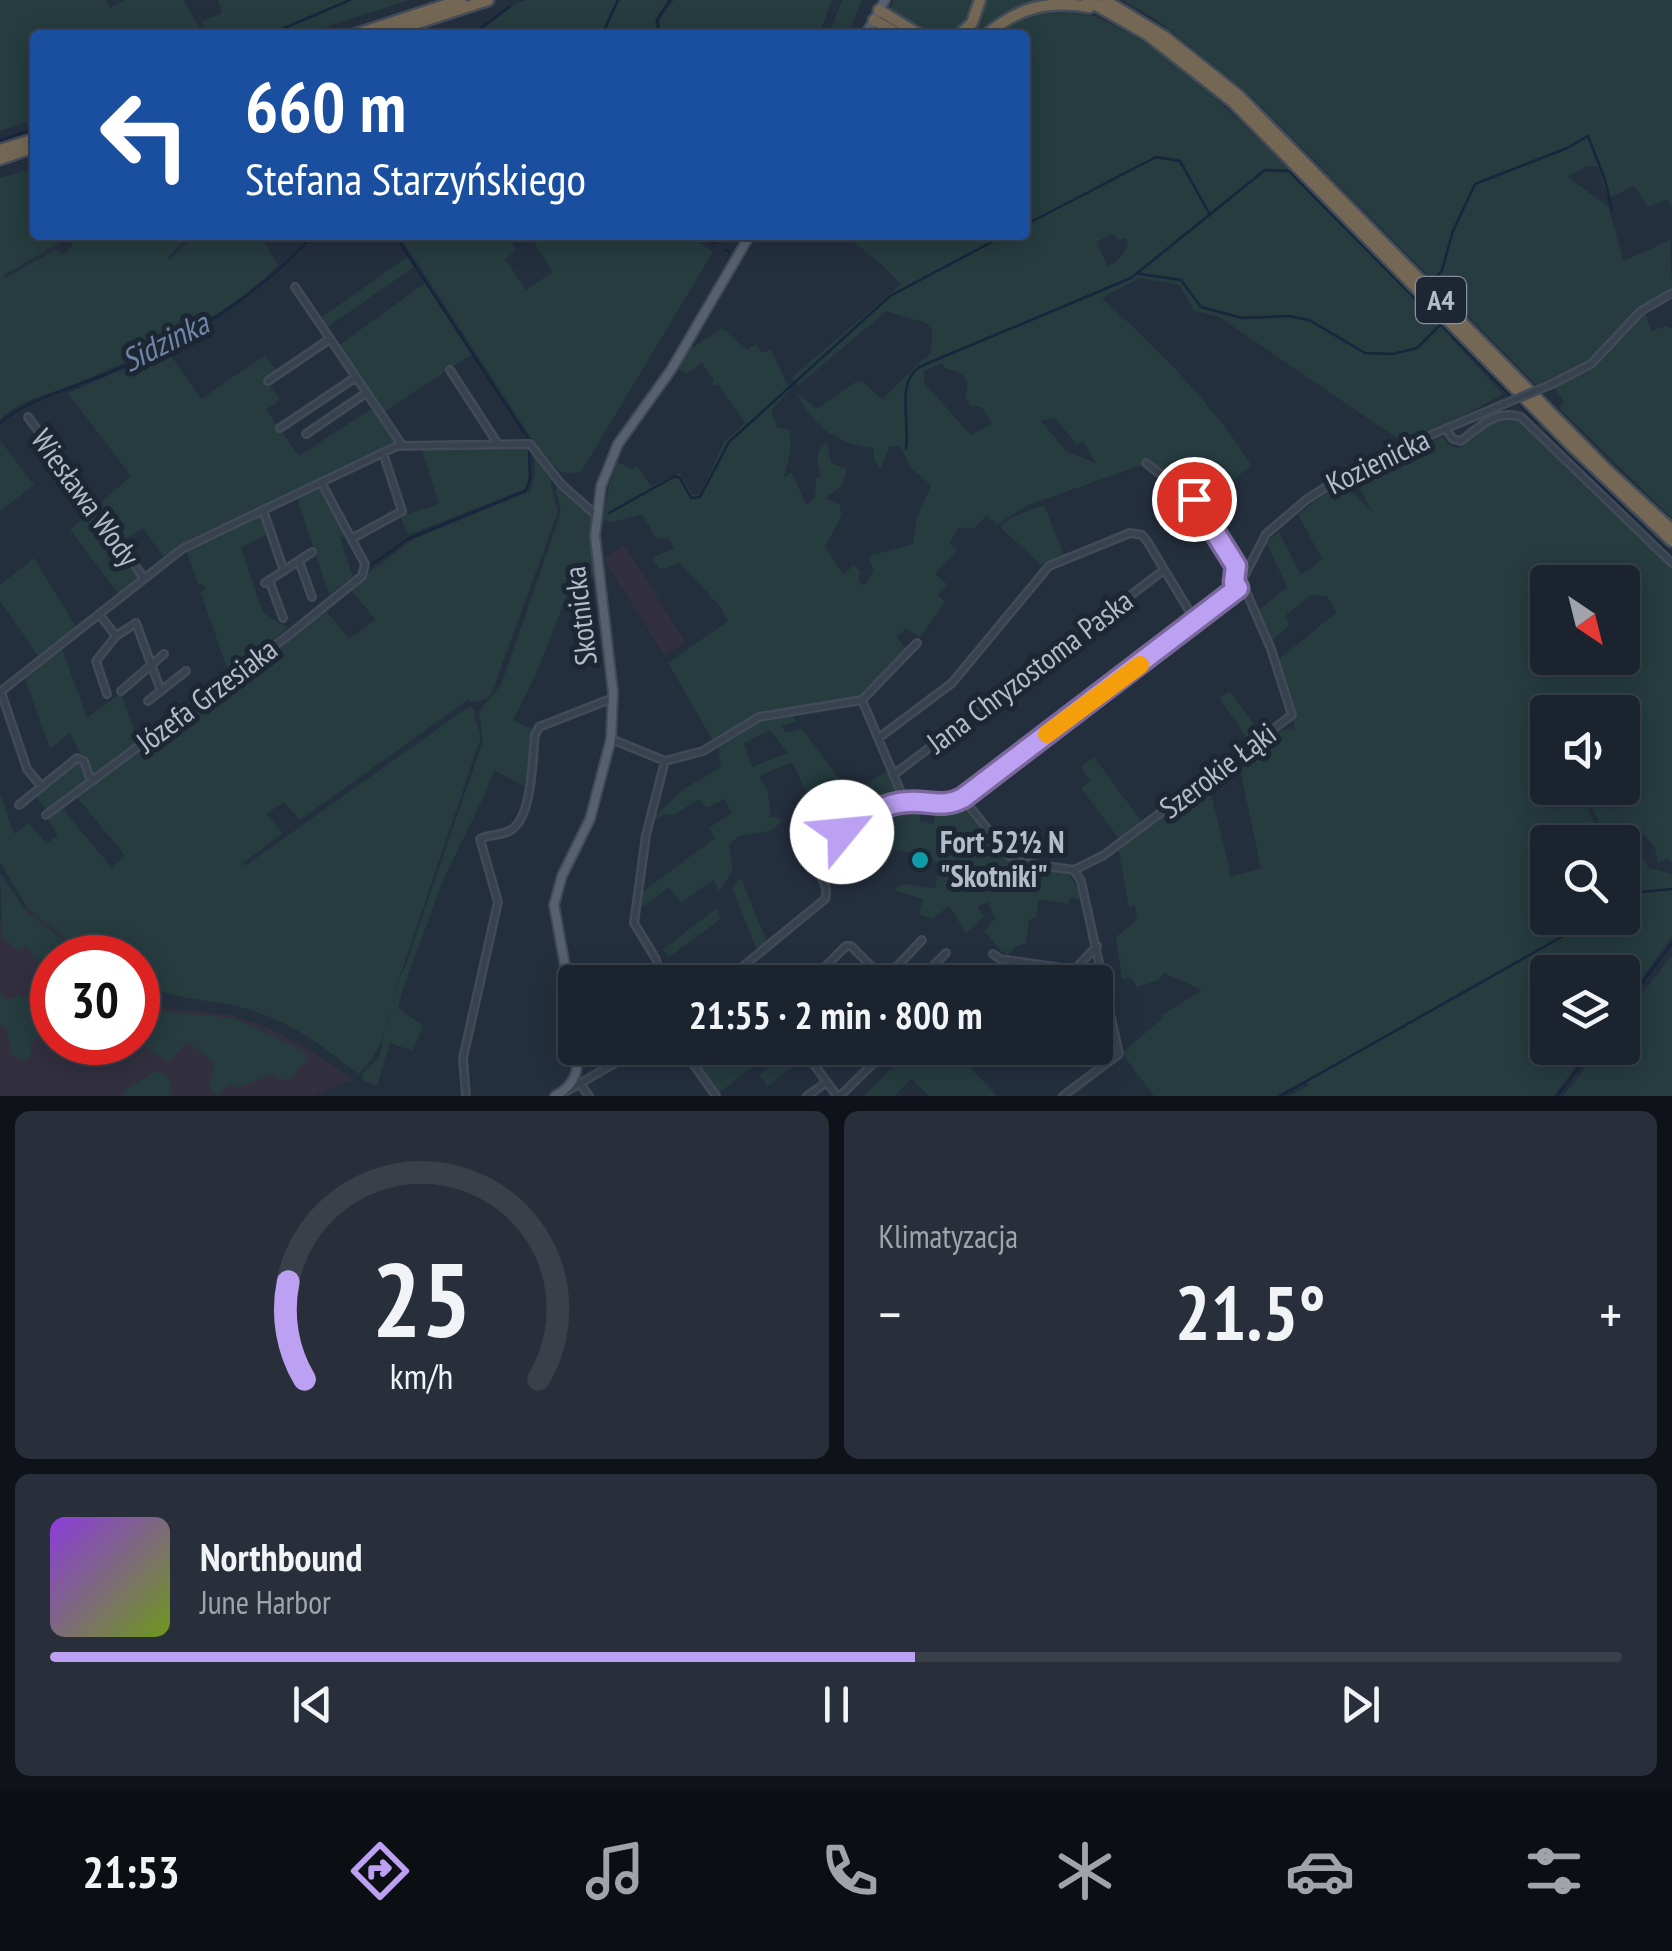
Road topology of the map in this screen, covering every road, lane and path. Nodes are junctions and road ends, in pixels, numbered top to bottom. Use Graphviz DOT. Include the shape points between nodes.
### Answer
graph roads {
  1 [pos="461,0"];
  2 [pos="488,0"];
  3 [pos="980,0"];
  4 [pos="1086,0"];
  5 [pos="1104,0"];
  6 [pos="880,10"];
  7 [pos="1111,13"];
  8 [pos="369,30"];
  9 [pos="395,30"];
  10 [pos="896,30"];
  11 [pos="912,30"];
  12 [pos="964,30"];
  13 [pos="993,30"];
  14 [pos="30,140"];
  15 [pos="0,150"];
  16 [pos="30,150"];
  17 [pos="0,159"];
  18 [pos="747,240"];
  19 [pos="295,287"];
  20 [pos="1672,293"];
  21 [pos="330,339"];
  22 [pos="450,370"];
  23 [pos="356,377"];
  24 [pos="268,381"];
  25 [pos="366,393"];
  26 [pos="28,418"];
  27 [pos="280,428"];
  28 [pos="1446,429"];
  29 [pos="306,434"];
  30 [pos="498,444"];
  31 [pos="402,445"];
  32 [pos="382,452"];
  33 [pos="1146,463"];
  34 [pos="321,482"];
  35 [pos="264,510"];
  36 [pos="596,515"];
  37 [pos="1672,530"];
  38 [pos="353,538"];
  39 [pos="1672,541"];
  40 [pos="312,552"];
  41 [pos="299,561"];
  42 [pos="1672,564"];
  43 [pos="1164,570"];
  44 [pos="284,571"];
  45 [pos="144,578"];
  46 [pos="1240,585"];
  47 [pos="312,597"];
  48 [pos="99,614"];
  49 [pos="283,618"];
  50 [pos="1196,622"];
  51 [pos="116,636"];
  52 [pos="917,643"];
  53 [pos="164,654"];
  54 [pos="152,666"];
  55 [pos="186,671"];
  56 [pos="161,690"];
  57 [pos="120,691"];
  58 [pos="0,692"];
  59 [pos="107,694"];
  60 [pos="613,698"];
  61 [pos="862,700"];
  62 [pos="148,701"];
  63 [pos="880,737"];
  64 [pos="611,739"];
  65 [pos="665,761"];
  66 [pos="896,773"];
  67 [pos="94,780"];
  68 [pos="41,786"];
  69 [pos="963,798"];
  70 [pos="905,802"];
  71 [pos="18,805"];
  72 [pos="46,815"];
  73 [pos="1074,870"];
  74 [pos="922,940"];
  75 [pos="1097,946"];
  76 [pos="946,953"];
  77 [pos="993,954"];
  78 [pos="564,965"];
  79 [pos="658,965"];
  80 [pos="746,965"];
  81 [pos="827,965"];
  82 [pos="868,965"];
  83 [pos="899,965"];
  84 [pos="934,965"];
  85 [pos="1041,965"];
  86 [pos="1080,965"];
  87 [pos="577,1065"];
  88 [pos="609,1065"];
  89 [pos="694,1065"];
  90 [pos="815,1065"];
  91 [pos="871,1065"];
  92 [pos="577,1082"];
  93 [pos="827,1082"];
  94 [pos="558,1094"];
  95 [pos="466,1096"];
  96 [pos="589,1096"];
  97 [pos="716,1096"];
  98 [pos="807,1096"];
  99 [pos="838,1096"];
  100 [pos="1063,1096"];
  1 -- 8 [label="highway"];
  2 -- 9 [label="highway"];
  3 -- 12 [label="highway"];
  4 -- 7 [label="highway, A4"];
  5 -- 37 [label="highway, A4" via="1238,95"];
  6 -- 10 [label="highway"];
  6 -- 11 [label="highway"];
  7 -- 13 [label="highway" via="1044,2"];
  7 -- 39 [label="highway, A4" via="1232,101"];
  14 -- 15 [label="highway"];
  16 -- 17 [label="highway"];
  18 -- 36 [label="main road, Skotnicka" via="672,370 618,444"];
  19 -- 21 [label="street"];
  20 -- 28 [label="street, Kozienicka, bridge" via="1641,311 1591,364"];
  21 -- 23 [label="street"];
  21 -- 24 [label="street"];
  22 -- 30 [label="street"];
  23 -- 25 [label="street"];
  23 -- 27 [label="street"];
  25 -- 29 [label="street"];
  25 -- 31 [label="street"];
  26 -- 45 [label="street, Wiesława Wody"];
  28 -- 42 [label="street" via="1460,441 1491,419 1521,417"];
  28 -- 46 [label="street, Kozienicka" via="1358,466 1306,500 1266,534"];
  30 -- 31 [label="street"];
  30 -- 36 [label="street" via="530,444"];
  31 -- 32 [label="street"];
  32 -- 34 [label="street"];
  32 -- 38 [label="street" via="402,511"];
  33 -- 46 [label="street" via="1196,502 1236,566 1234,582"];
  34 -- 35 [label="street"];
  34 -- 38 [label="street"];
  35 -- 44 [label="street"];
  35 -- 45 [label="street" via="182,549"];
  36 -- 60 [label="main road, Skotnicka"];
  38 -- 67 [label="street, Józefa Grzesiaka" via="364,572"];
  40 -- 41 [label="street"];
  41 -- 44 [label="street"];
  41 -- 47 [label="street"];
  43 -- 50 [label="street"];
  43 -- 63 [label="street" via="1137,533 1055,562 964,669"];
  43 -- 66 [label="street, Jana Chryzostoma Paska"];
  44 -- 49 [label="street" via="267,581"];
  45 -- 48 [label="street"];
  46 -- 50 [label="street, Kozienicka"];
  46 -- 73 [label="street, Szerokie Łąki" via="1271,649 1292,715"];
  48 -- 51 [label="street"];
  48 -- 58 [label="street"];
  50 -- 69 [label="street, Kozienicka"];
  51 -- 54 [label="street" via="136,623"];
  51 -- 59 [label="street" via="96,660"];
  52 -- 61 [label="street"];
  53 -- 54 [label="street"];
  54 -- 56 [label="street"];
  54 -- 57 [label="street"];
  55 -- 56 [label="street"];
  56 -- 62 [label="street"];
  58 -- 68 [label="street" via="26,768"];
  60 -- 64 [label="main road, Skotnicka"];
  60 -- 95 [label="street" via="537,729 518,822 508,832 480,839 498,902 463,1058"];
  61 -- 63 [label="street"];
  61 -- 65 [label="street" via="759,718 702,751"];
  63 -- 66 [label="street"];
  64 -- 65 [label="street"];
  64 -- 78 [label="main road, Skotnicka" via="590,819 555,896"];
  65 -- 79 [label="street" via="634,922"];
  66 -- 70 [label="street"];
  67 -- 68 [label="street" via="77,758"];
  67 -- 72 [label="street, Józefa Grzesiaka"];
  68 -- 71 [label="street"];
  69 -- 70 [label="street" via="941,805"];
  69 -- 73 [label="street" via="1018,862"];
  70 -- 80 [label="street" via="852,823 819,852 825,899"];
  73 -- 75 [label="street"];
  74 -- 83 [label="street"];
  75 -- 86 [label="street"];
  75 -- 100 [label="street" via="1120,1054"];
  76 -- 84 [label="street"];
  77 -- 85 [label="street"];
  81 -- 82 [label="street" via="846,946"];
  87 -- 92 [label="main road"];
  88 -- 92 [label="street"];
  89 -- 97 [label="street"];
  90 -- 93 [label="street"];
  91 -- 99 [label="street"];
  92 -- 94 [label="main road"];
  92 -- 96 [label="street"];
  93 -- 98 [label="street"];
  93 -- 99 [label="street"];
}
